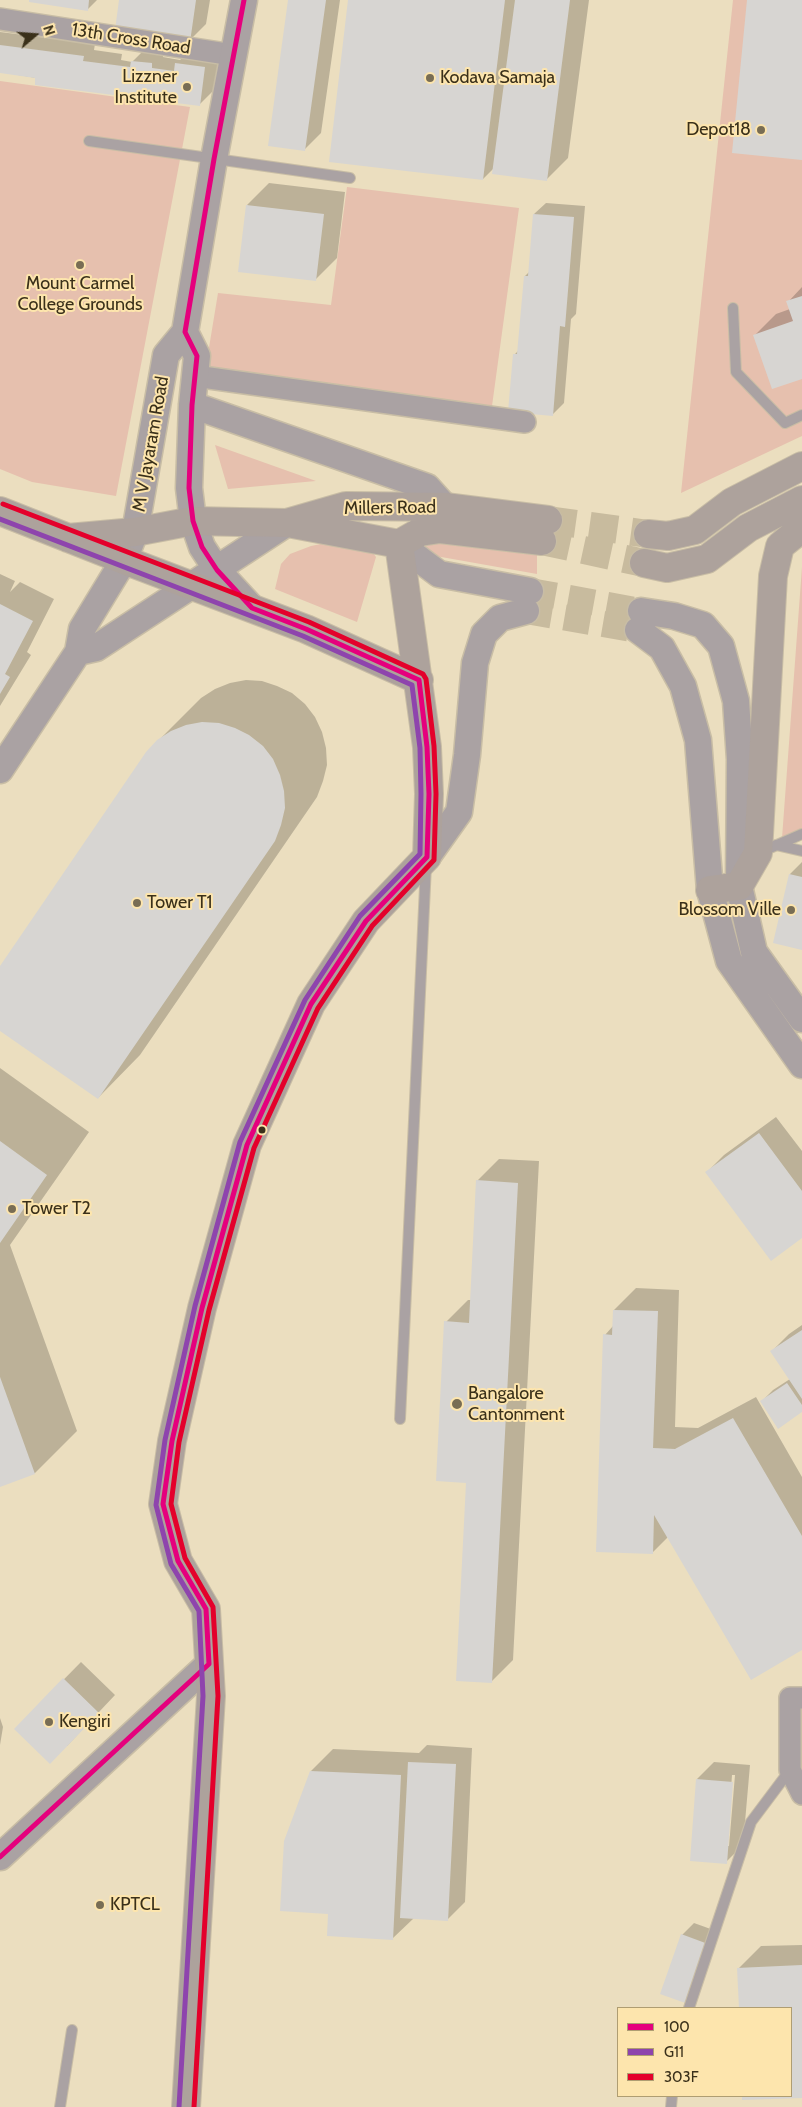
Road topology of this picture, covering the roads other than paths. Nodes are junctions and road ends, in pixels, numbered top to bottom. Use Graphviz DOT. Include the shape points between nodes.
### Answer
graph roads {
  1 [pos="244,0"];
  2 [pos="0,18"];
  3 [pos="233,55"];
  4 [pos="89,141"];
  5 [pos="214,159"];
  6 [pos="350,178"];
  7 [pos="732,308"];
  8 [pos="185,332"];
  9 [pos="195,376"];
  10 [pos="192,405"];
  11 [pos="802,415"];
  12 [pos="526,422"];
  13 [pos="802,466"];
  14 [pos="802,500"];
  15 [pos="444,507"];
  16 [pos="0,511"];
  17 [pos="193,521"];
  18 [pos="287,523"];
  19 [pos="136,532"];
  20 [pos="648,534"];
  21 [pos="68,538"];
  22 [pos="792,540"];
  23 [pos="399,544"];
  24 [pos="124,560"];
  25 [pos="644,562"];
  26 [pos="217,570"];
  27 [pos="192,586"];
  28 [pos="252,608"];
  29 [pos="78,652"];
  30 [pos="419,680"];
  31 [pos="0,770"];
  32 [pos="802,834"];
  33 [pos="767,849"];
  34 [pos="802,851"];
  35 [pos="427,857"];
  36 [pos="739,886"];
  37 [pos="710,890"];
  38 [pos="802,1019"];
  39 [pos="802,1065"];
  40 [pos="400,1419"];
  41 [pos="209,1664"];
  42 [pos="802,1698"];
  43 [pos="790,1770"];
  44 [pos="802,1794"];
  45 [pos="0,1857"];
  46 [pos="689,2007"];
  47 [pos="72,2030"];
  48 [pos="60,2107"];
  49 [pos="186,2107"];
  1 -- 3 [label="street"];
  2 -- 3 [label="street, 13th Cross Road"];
  3 -- 5 [label="street"];
  4 -- 5 [label="lane"];
  5 -- 6 [label="lane"];
  5 -- 8 [label="street"];
  7 -- 11 [label="lane" via="736,372 785,423"];
  8 -- 9 [label="street, M V Jayaram Road" via="197,356"];
  8 -- 19 [label="street, M V Jayaram Road" via="166,355"];
  9 -- 10 [label="street, M V Jayaram Road"];
  9 -- 12 [label="street"];
  10 -- 15 [label="street" via="427,487"];
  10 -- 17 [label="street, M V Jayaram Road" via="189,488"];
  13 -- 20 [label="main road" via="732,502 695,530 668,536"];
  14 -- 25 [label="main road" via="748,528 707,559 667,568"];
  15 -- 18 [label="main road, Millers Road" via="346,506"];
  15 -- 23 [label="main road, Millers Road" via="545,531 440,529 420,532"];
  16 -- 21 [label="main road, Millers Road"];
  17 -- 18 [label="main road, Millers Road"];
  17 -- 19 [label="main road, Millers Road"];
  17 -- 26 [label="street, M V Jayaram Road" via="202,547"];
  18 -- 23 [label="main road"];
  18 -- 26 [label="street"];
  19 -- 21 [label="main road, Millers Road"];
  19 -- 24 [label="street, M V Jayaram Road"];
  21 -- 24 [label="main road, Millers Road"];
  22 -- 33 [label="main road" via="773,576"];
  23 -- 30 [label="main road, Millers Road"];
  23 -- 35 [label="street" via="438,574 528,601 500,618 484,634 474,663 468,754 458,812"];
  24 -- 27 [label="main road, Millers Road"];
  24 -- 29 [label="street, M V Jayaram Road" via="82,629"];
  26 -- 27 [label="street"];
  26 -- 28 [label="street, M V Jayaram Road"];
  27 -- 28 [label="main road, Millers Road"];
  27 -- 29 [label="street" via="96,648"];
  28 -- 30 [label="main road, Millers Road" via="306,628"];
  29 -- 31 [label="street"];
  30 -- 35 [label="main road, Millers Road" via="427,747"];
  32 -- 33 [label="lane"];
  33 -- 34 [label="lane"];
  33 -- 36 [label="main road"];
  35 -- 40 [label="lane"];
  35 -- 41 [label="main road" via="366,921 311,1004 247,1146 202,1308 172,1441 164,1504 178,1561 206,1608"];
  36 -- 37 [label="main road"];
  36 -- 37 [label="street" via="740,759 736,701 722,646 704,625 674,616 640,621 662,648 683,686 698,740"];
  36 -- 38 [label="street" via="754,952"];
  37 -- 39 [label="street" via="729,961"];
  41 -- 45 [label="street"];
  41 -- 49 [label="main road" via="211,1696"];
  42 -- 43 [label="street" via="790,1698"];
  43 -- 44 [label="street"];
  43 -- 46 [label="lane" via="751,1822"];
  47 -- 48 [label="lane"];
}
